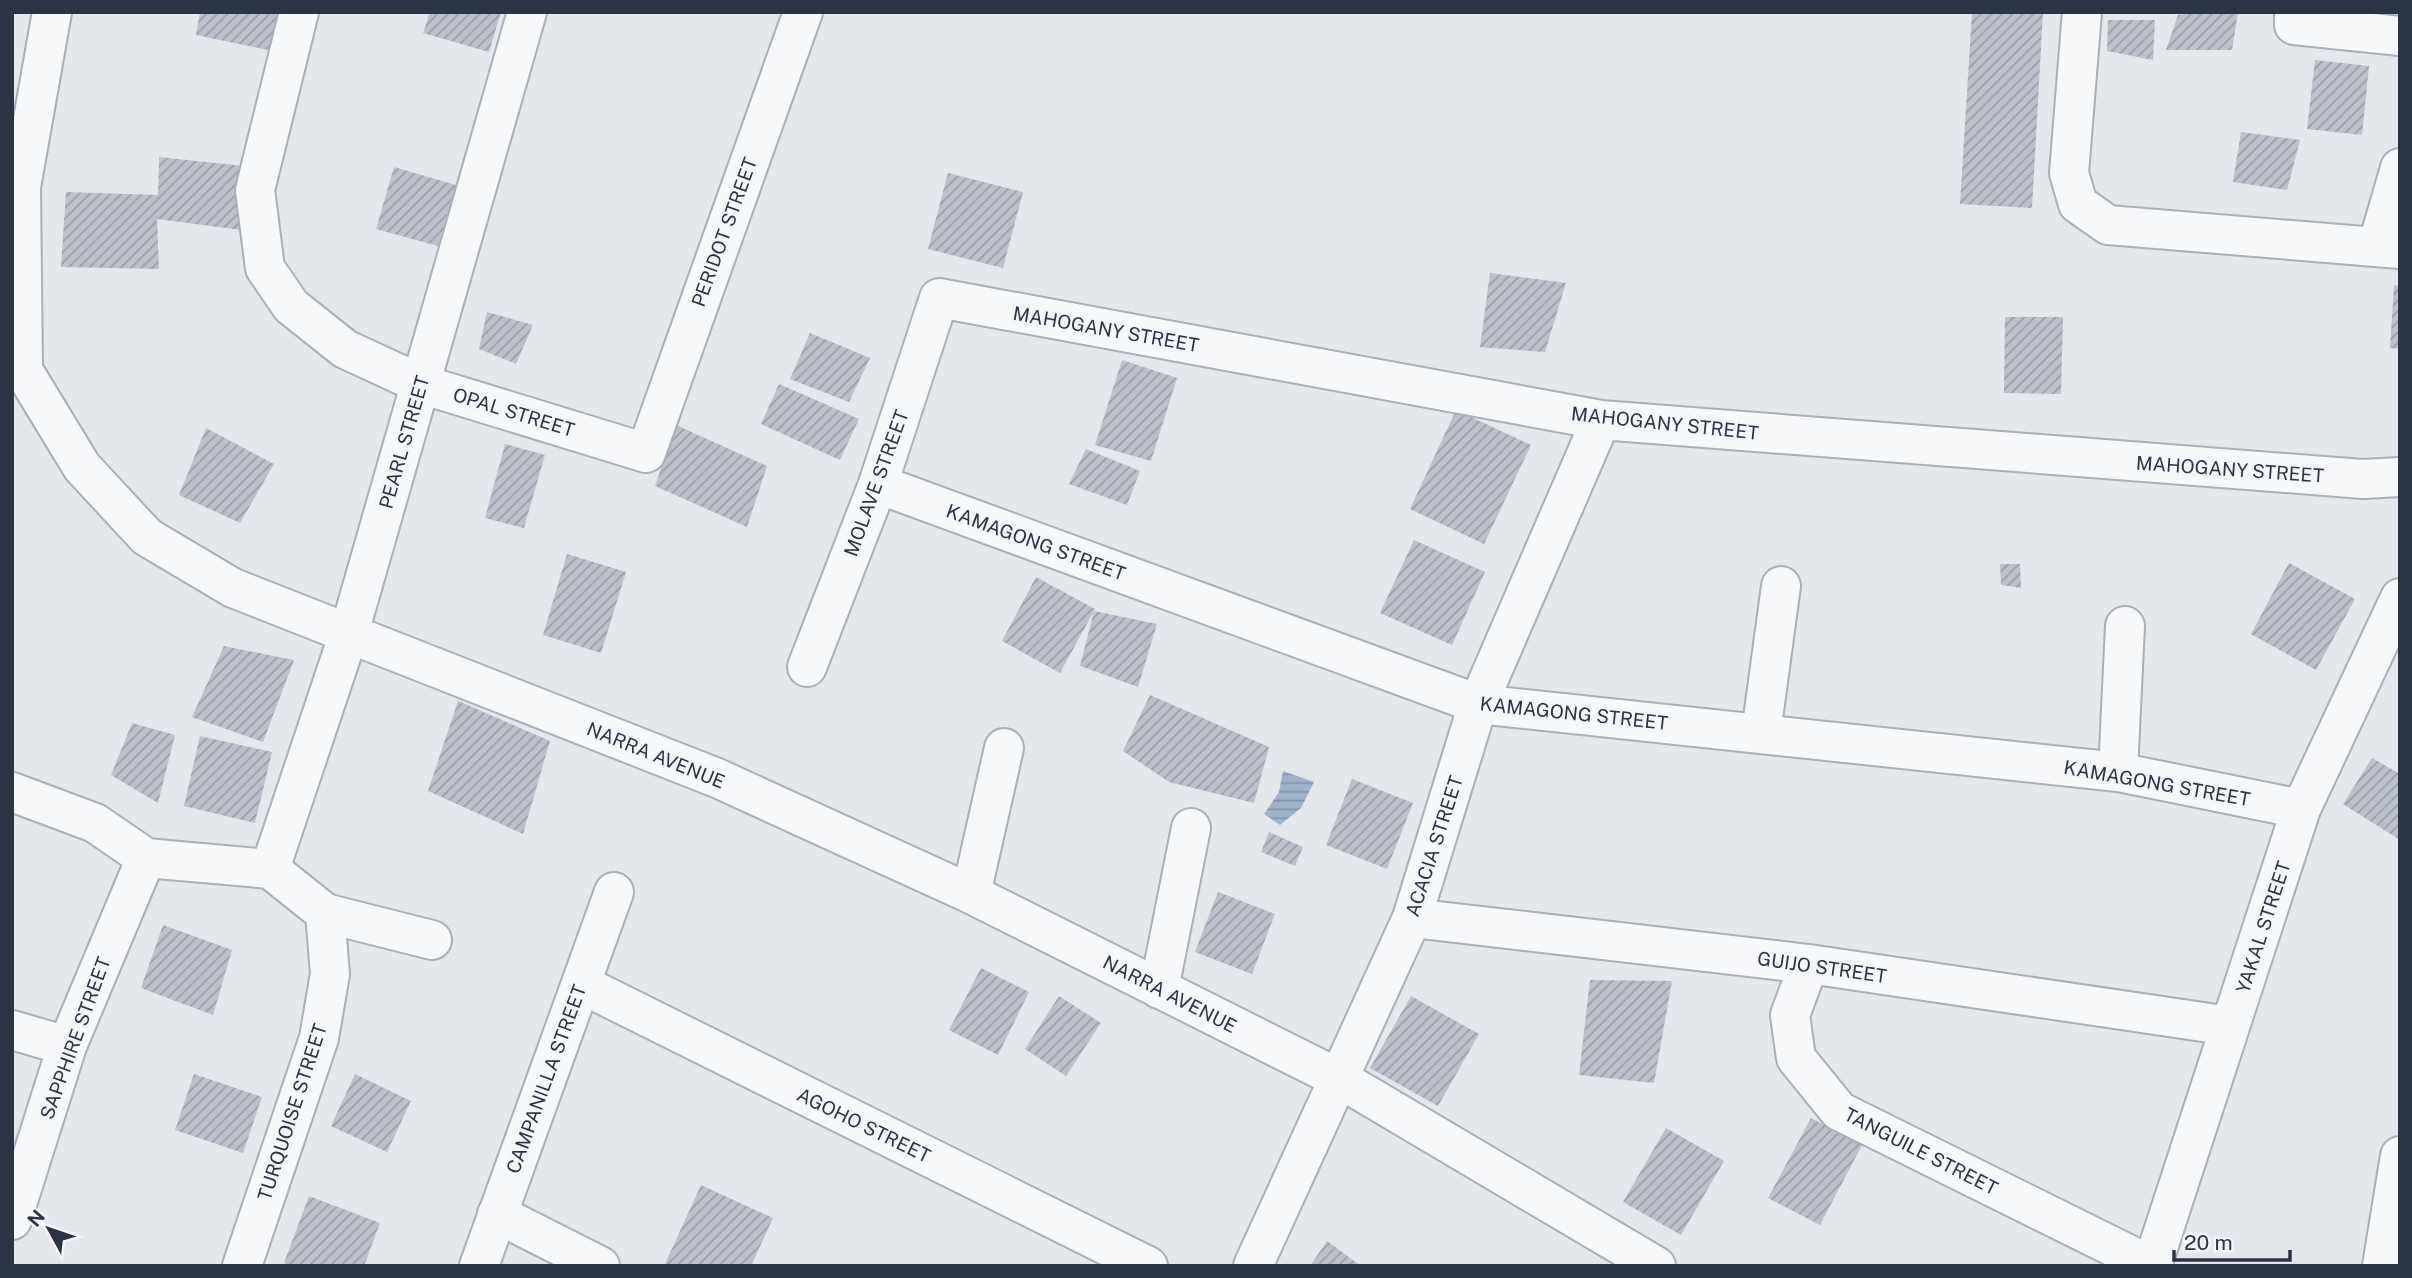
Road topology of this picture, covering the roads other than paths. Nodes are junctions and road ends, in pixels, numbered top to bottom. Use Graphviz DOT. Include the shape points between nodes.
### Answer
graph roads {
  1 [pos="52,12"];
  2 [pos="299,12"];
  3 [pos="527,12"];
  4 [pos="803,12"];
  5 [pos="2082,12"];
  6 [pos="2294,12"];
  7 [pos="2400,36"];
  8 [pos="2400,168"];
  9 [pos="2388,248"];
  10 [pos="939,298"];
  11 [pos="18,374"];
  12 [pos="421,384"];
  13 [pos="1601,420"];
  14 [pos="646,453"];
  15 [pos="2400,477"];
  16 [pos="878,484"];
  17 [pos="1781,586"];
  18 [pos="2400,598"];
  19 [pos="2124,626"];
  20 [pos="349,634"];
  21 [pos="807,667"];
  22 [pos="1478,704"];
  23 [pos="1761,733"];
  24 [pos="1004,748"];
  25 [pos="2118,772"];
  26 [pos="12,792"];
  27 [pos="2301,809"];
  28 [pos="1191,828"];
  29 [pos="146,858"];
  30 [pos="270,869"];
  31 [pos="614,892"];
  32 [pos="971,894"];
  33 [pos="325,914"];
  34 [pos="1412,918"];
  35 [pos="432,940"];
  36 [pos="1809,964"];
  37 [pos="581,984"];
  38 [pos="1159,989"];
  39 [pos="2230,1026"];
  40 [pos="12,1030"];
  41 [pos="67,1046"];
  42 [pos="1340,1079"];
  43 [pos="2400,1156"];
  44 [pos="497,1214"];
  45 [pos="12,1220"];
  46 [pos="242,1266"];
  47 [pos="479,1266"];
  48 [pos="600,1266"];
  49 [pos="1148,1266"];
  50 [pos="1253,1266"];
  51 [pos="1657,1266"];
  52 [pos="2152,1266"];
  53 [pos="2382,1266"];
  1 -- 11 [label="street, NARRA AVENUE" via="21,187"];
  2 -- 12 [label="street, OPAL STREET" via="255,190 265,268 290,306 345,348"];
  3 -- 12 [label="street, PEARL STREET"];
  4 -- 14 [label="street, PERIDOT STREET"];
  5 -- 9 [label="street" via="2069,173 2078,204 2108,226"];
  6 -- 7 [label="street" via="2294,25"];
  8 -- 9 [label="street"];
  10 -- 13 [label="street, MAHOGANY STREET"];
  10 -- 16 [label="street, MOLAVE STREET"];
  11 -- 20 [label="street, NARRA AVENUE" via="82,467 147,537 233,588"];
  12 -- 14 [label="street, OPAL STREET"];
  12 -- 20 [label="street, PEARL STREET"];
  13 -- 15 [label="street, MAHOGANY STREET" via="2363,479"];
  13 -- 22 [label="street, ACACIA STREET"];
  16 -- 21 [label="street, MOLAVE STREET"];
  16 -- 22 [label="street, KAMAGONG STREET"];
  17 -- 23 [label="street"];
  18 -- 27 [label="street, YAKAL STREET"];
  19 -- 25 [label="street"];
  20 -- 30 [label="street, PEARL STREET"];
  20 -- 32 [label="street, NARRA AVENUE" via="717,778"];
  22 -- 23 [label="street, KAMAGONG STREET"];
  22 -- 34 [label="street, ACACIA STREET"];
  23 -- 25 [label="street, KAMAGONG STREET"];
  24 -- 32 [label="street"];
  25 -- 27 [label="street, KAMAGONG STREET"];
  26 -- 29 [label="street" via="95,823"];
  27 -- 39 [label="street, YAKAL STREET"];
  28 -- 38 [label="street"];
  29 -- 30 [label="street"];
  29 -- 41 [label="street, SAPPHIRE STREET"];
  30 -- 33 [label="street"];
  31 -- 37 [label="street, CAMPANILLA STREET"];
  32 -- 38 [label="street, NARRA AVENUE"];
  33 -- 35 [label="street"];
  33 -- 46 [label="street, TURQUOISE STREET" via="330,974 319,1038"];
  34 -- 36 [label="street, GUIJO STREET"];
  34 -- 42 [label="street, ACACIA STREET"];
  36 -- 39 [label="street, GUIJO STREET"];
  36 -- 52 [label="street, TANGUILE STREET" via="1790,1015 1796,1058 1839,1111"];
  37 -- 44 [label="street, CAMPANILLA STREET"];
  37 -- 49 [label="street, AGOHO STREET"];
  38 -- 42 [label="street, NARRA AVENUE"];
  39 -- 52 [label="street, YAKAL STREET"];
  40 -- 41 [label="street"];
  41 -- 45 [label="street, SAPPHIRE STREET"];
  42 -- 50 [label="street, ACACIA STREET"];
  42 -- 51 [label="street, NARRA AVENUE"];
  43 -- 53 [label="street"];
  44 -- 47 [label="street, CAMPANILLA STREET"];
  44 -- 48 [label="street"];
}
